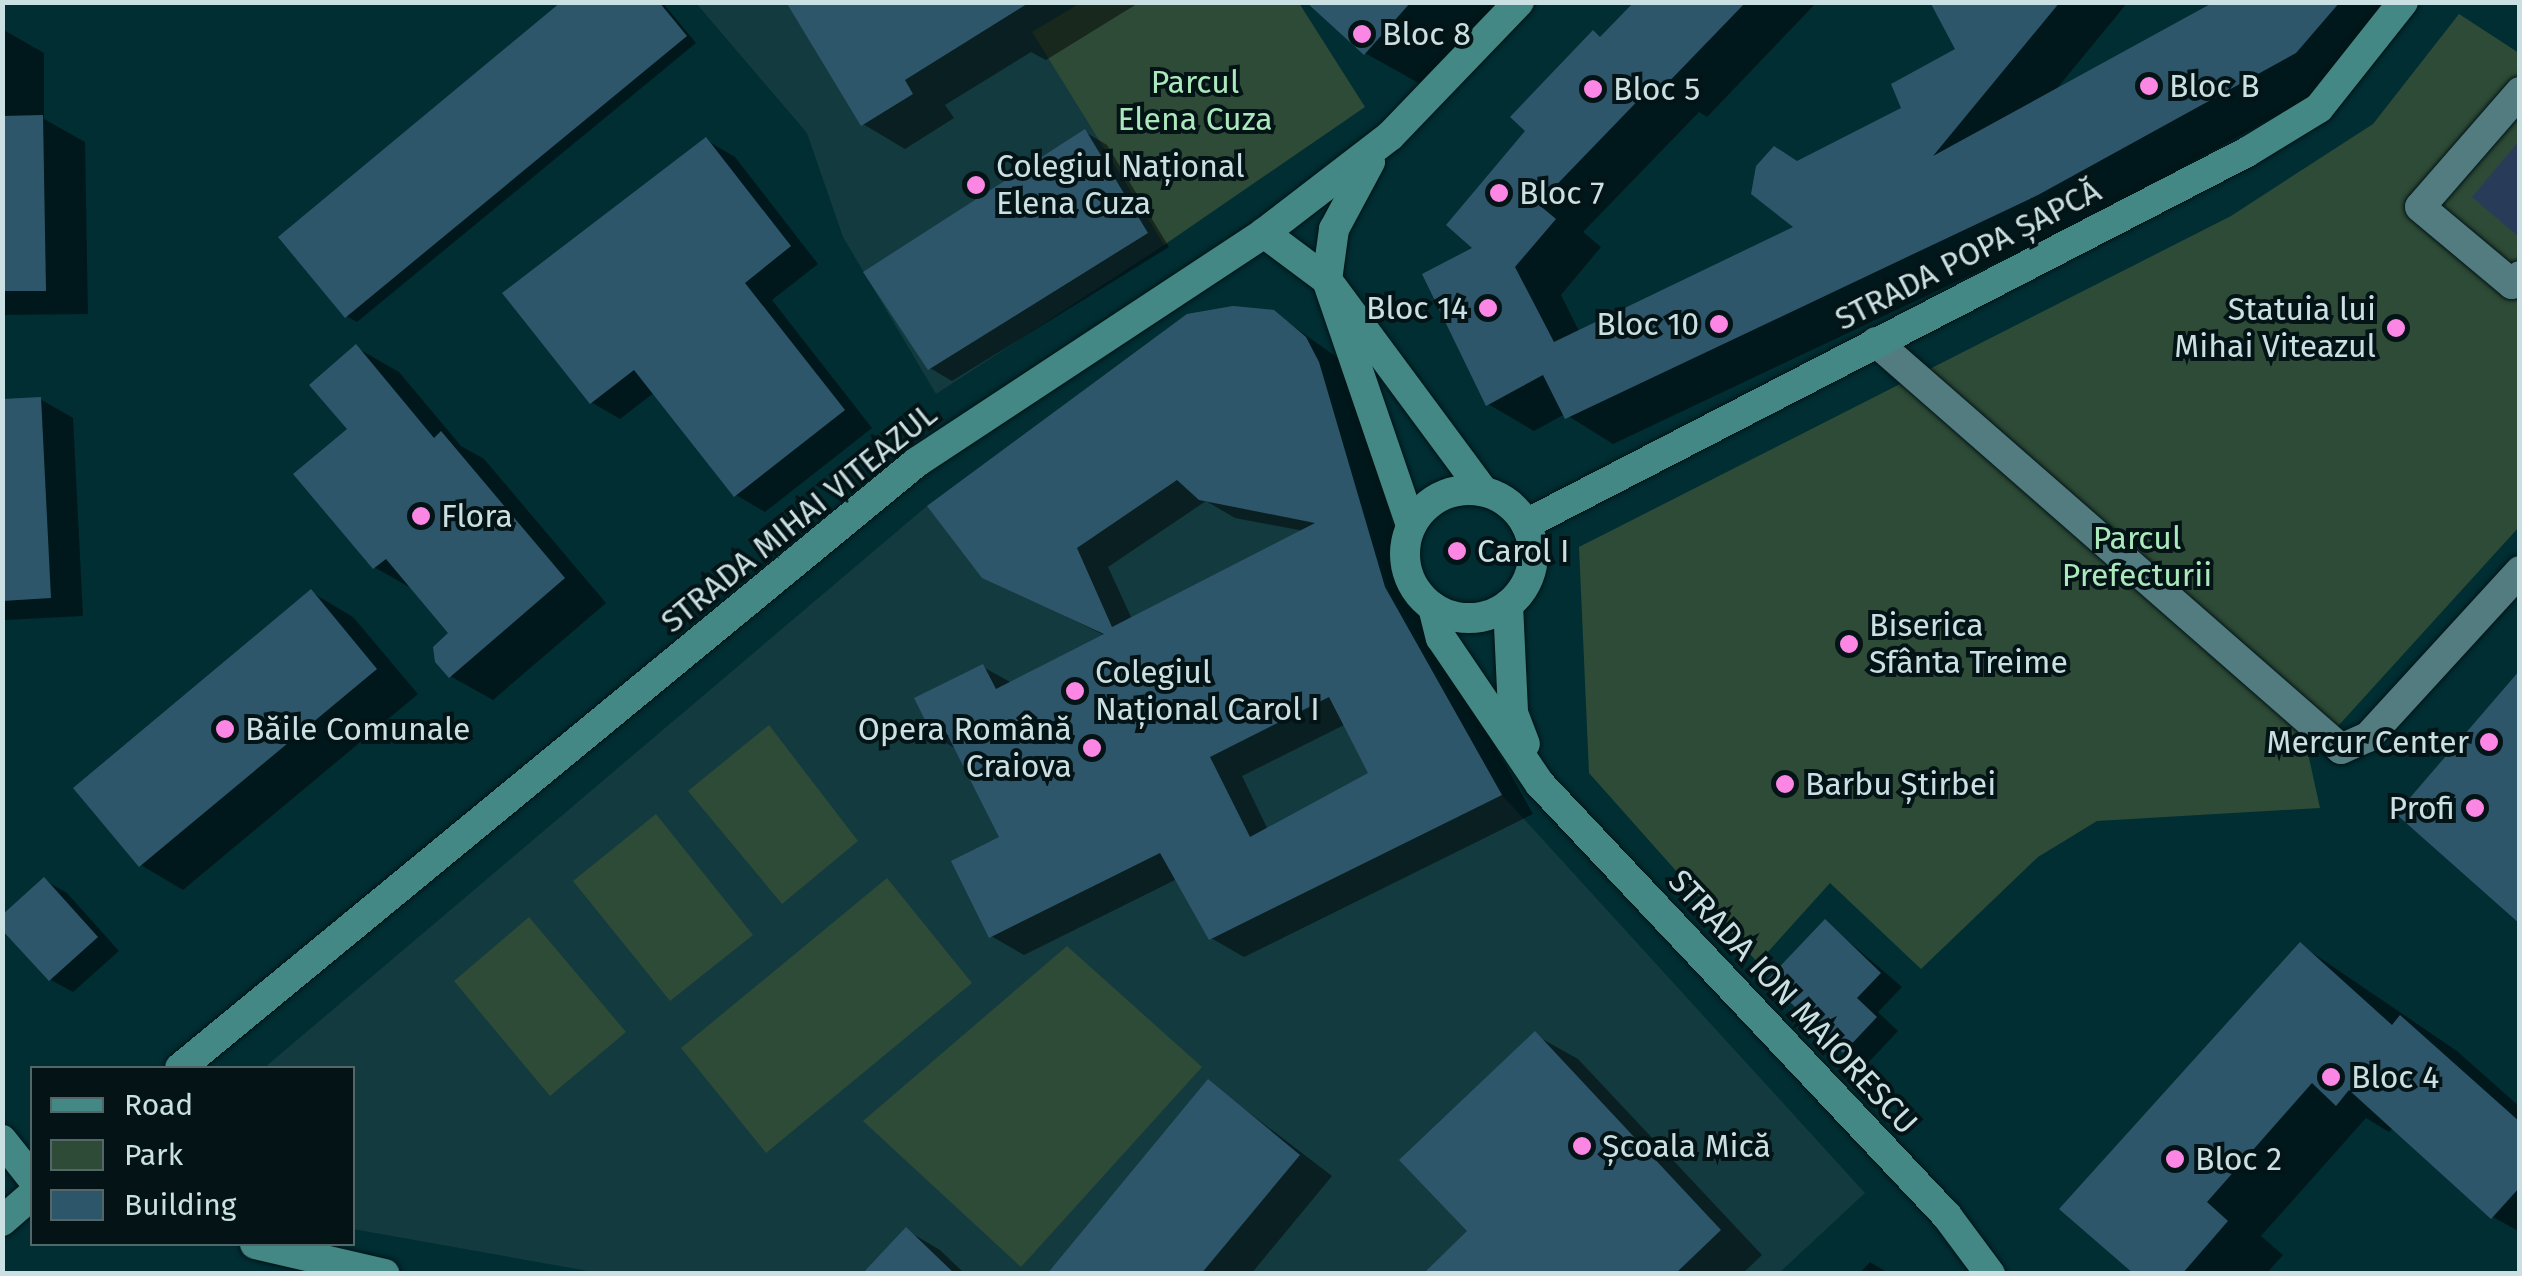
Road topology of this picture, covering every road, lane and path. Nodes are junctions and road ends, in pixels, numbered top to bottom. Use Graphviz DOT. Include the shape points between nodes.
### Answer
graph roads {
  1 [pos="1519,2"];
  2 [pos="2403,2"];
  3 [pos="2520,92"];
  4 [pos="1390,136"];
  5 [pos="1264,233"];
  6 [pos="2520,276"];
  7 [pos="1327,280"];
  8 [pos="1876,342"];
  9 [pos="1483,491"];
  10 [pos="1526,524"];
  11 [pos="1411,526"];
  12 [pos="2520,570"];
  13 [pos="1508,605"];
  14 [pos="1433,608"];
  15 [pos="1540,784"];
  16 [pos="182,1066"];
  17 [pos="2,1140"];
  18 [pos="30,1175"];
  19 [pos="30,1197"];
  20 [pos="2,1221"];
  21 [pos="264,1246"];
  22 [pos="385,1274"];
  23 [pos="1990,1274"];
  1 -- 4 [label="street, STRADA MIHAI VITEAZUL"];
  2 -- 8 [label="street, STRADA POPA ȘAPCĂ" via="2319,108"];
  3 -- 6 [label="street" via="2420,208 2512,284"];
  4 -- 5 [label="street, STRADA MIHAI VITEAZUL"];
  4 -- 7 [label="street" via="1343,208"];
  5 -- 7 [label="street"];
  5 -- 16 [label="street, STRADA MIHAI VITEAZUL" via="916,462"];
  7 -- 9 [label="street"];
  7 -- 11 [label="street"];
  8 -- 10 [label="street, STRADA POPA ȘAPCĂ"];
  8 -- 12 [label="street" via="2341,749 2368,737"];
  9 -- 10 [label="street" via="1501,497"];
  9 -- 11 [label="street" via="1441,496"];
  10 -- 13 [label="street" via="1532,568"];
  11 -- 14 [label="street" via="1405,556 1413,585"];
  13 -- 14 [label="street" via="1471,618"];
  13 -- 15 [label="street, STRADA ION MAIORESCU" via="1513,713"];
  14 -- 15 [label="street, STRADA ION MAIORESCU" via="1442,638"];
  15 -- 23 [label="street, STRADA ION MAIORESCU" via="1946,1216"];
  17 -- 18 [label="street"];
  19 -- 20 [label="street"];
  21 -- 22 [label="street"];
}
